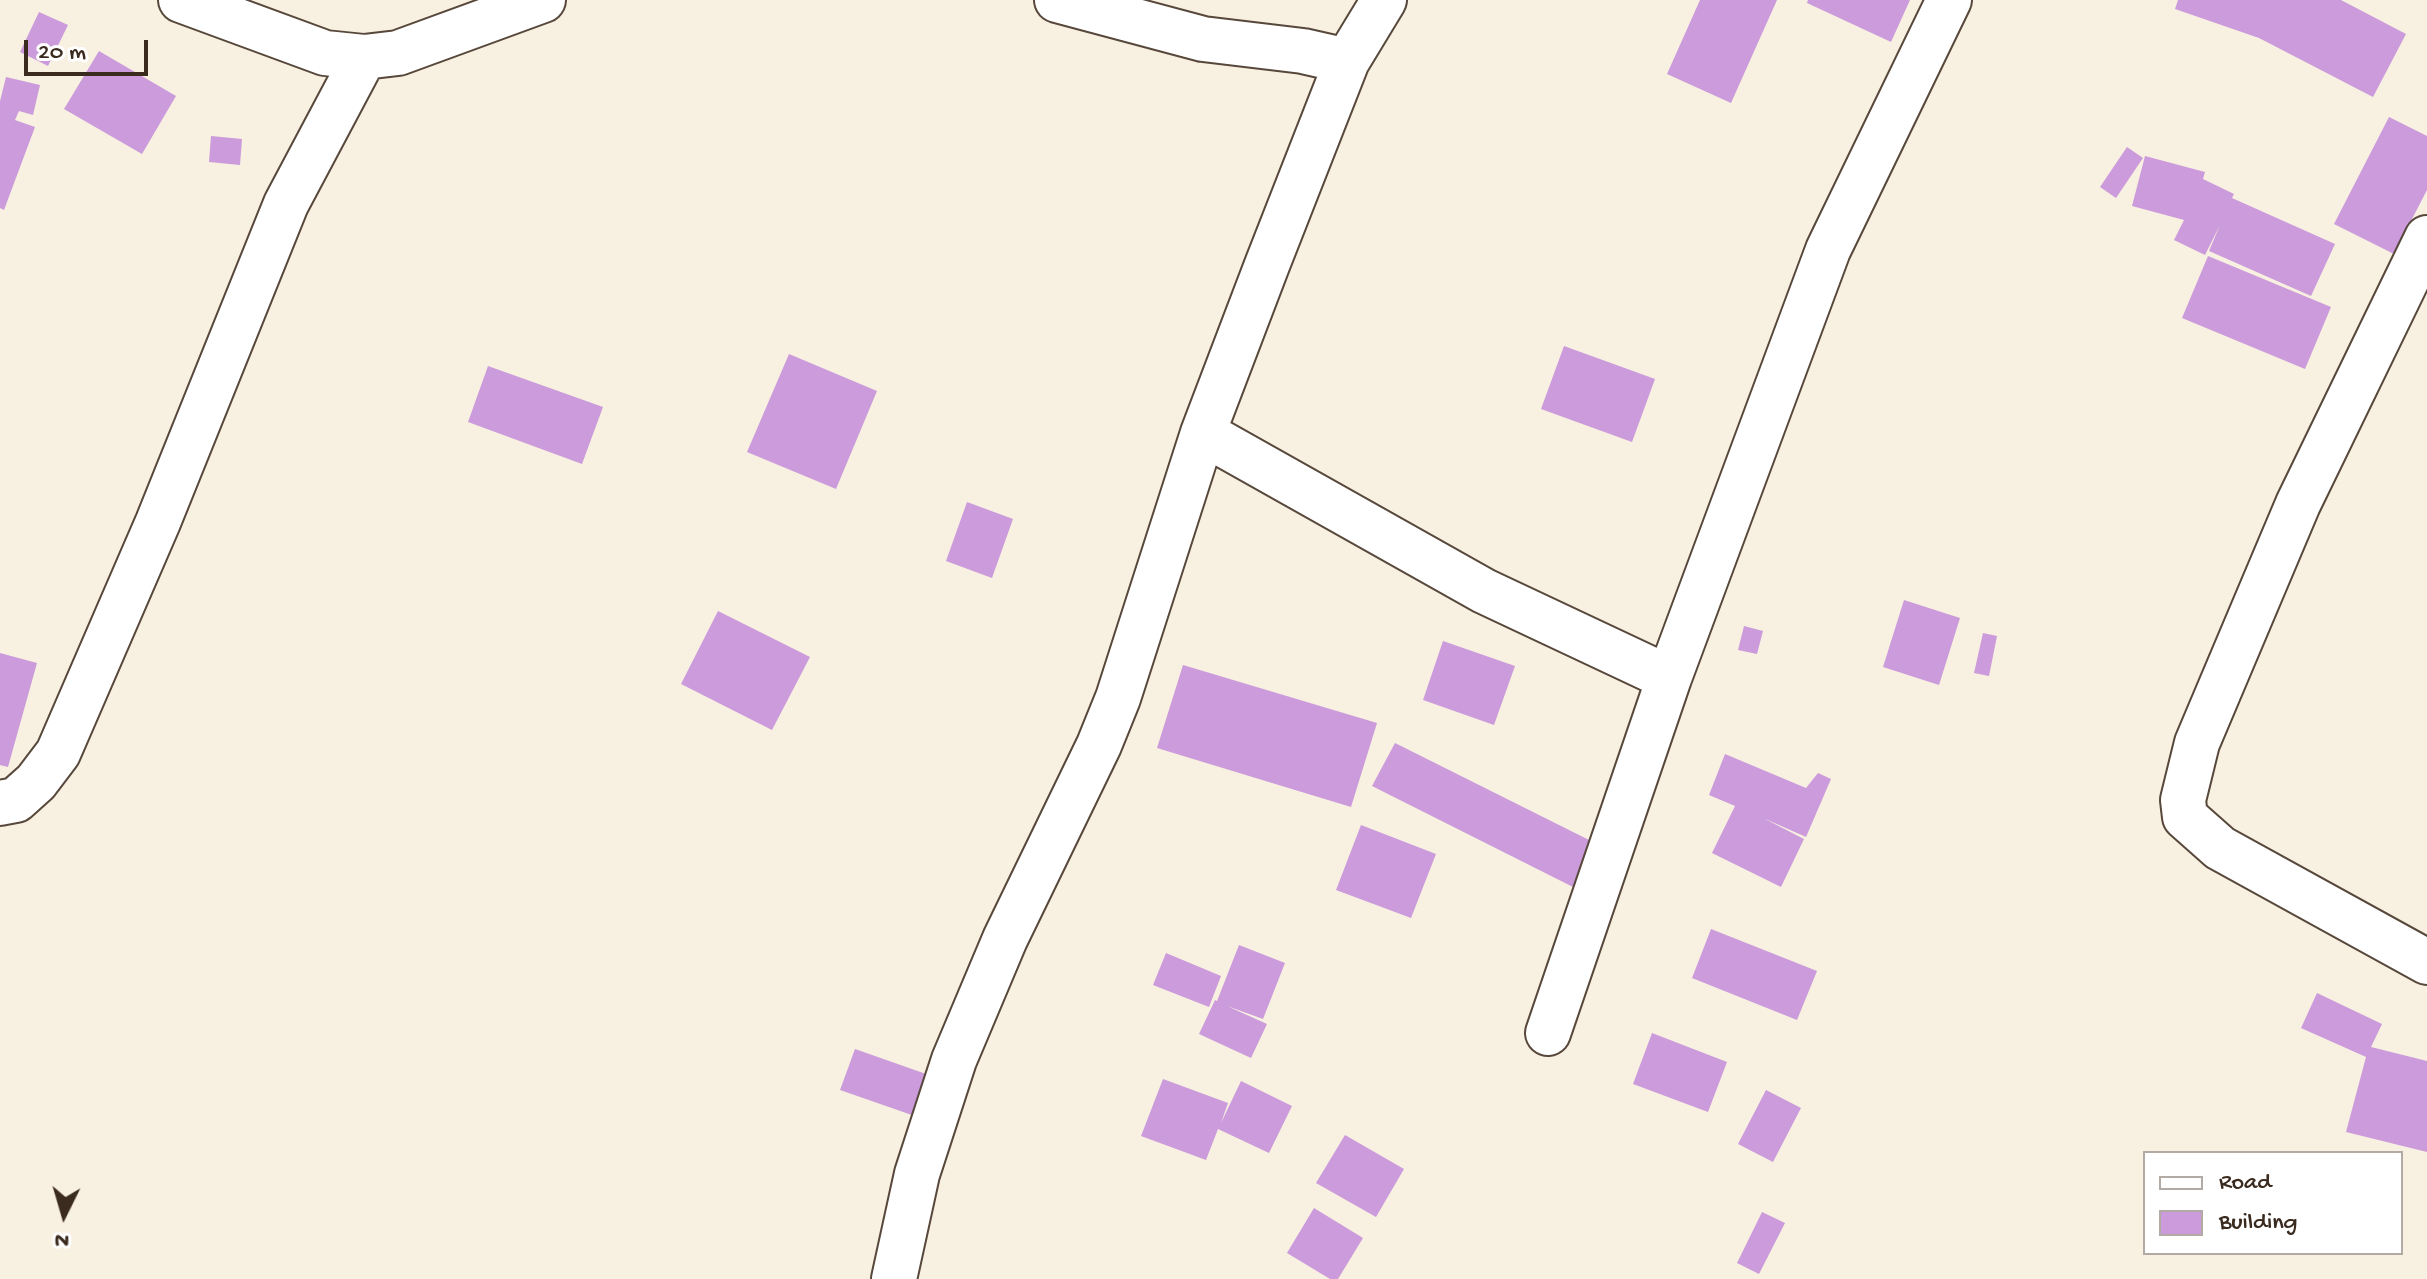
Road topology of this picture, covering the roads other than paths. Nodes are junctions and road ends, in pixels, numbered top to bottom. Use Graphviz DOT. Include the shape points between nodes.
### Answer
graph roads {
  1 [pos="181,0"];
  2 [pos="543,0"];
  3 [pos="1057,0"];
  4 [pos="1384,0"];
  5 [pos="1949,0"];
  6 [pos="364,57"];
  7 [pos="1347,61"];
  8 [pos="2427,238"];
  9 [pos="1203,433"];
  10 [pos="1669,678"];
  11 [pos="0,803"];
  12 [pos="2427,962"];
  13 [pos="1548,1033"];
  14 [pos="894,1279"];
  1 -- 6 [label="street" via="325,53"];
  2 -- 6 [label="street" via="398,53"];
  3 -- 7 [label="street" via="1203,39"];
  4 -- 7 [label="street"];
  5 -- 10 [label="street" via="1828,250"];
  6 -- 11 [label="street" via="286,204 58,753 16,800"];
  7 -- 9 [label="street"];
  8 -- 12 [label="street" via="2298,504 2197,743 2183,800 2185,817 2220,848"];
  9 -- 10 [label="street" via="1484,591"];
  9 -- 14 [label="street" via="1118,698 954,1060 917,1174"];
  10 -- 13 [label="street"];
}
